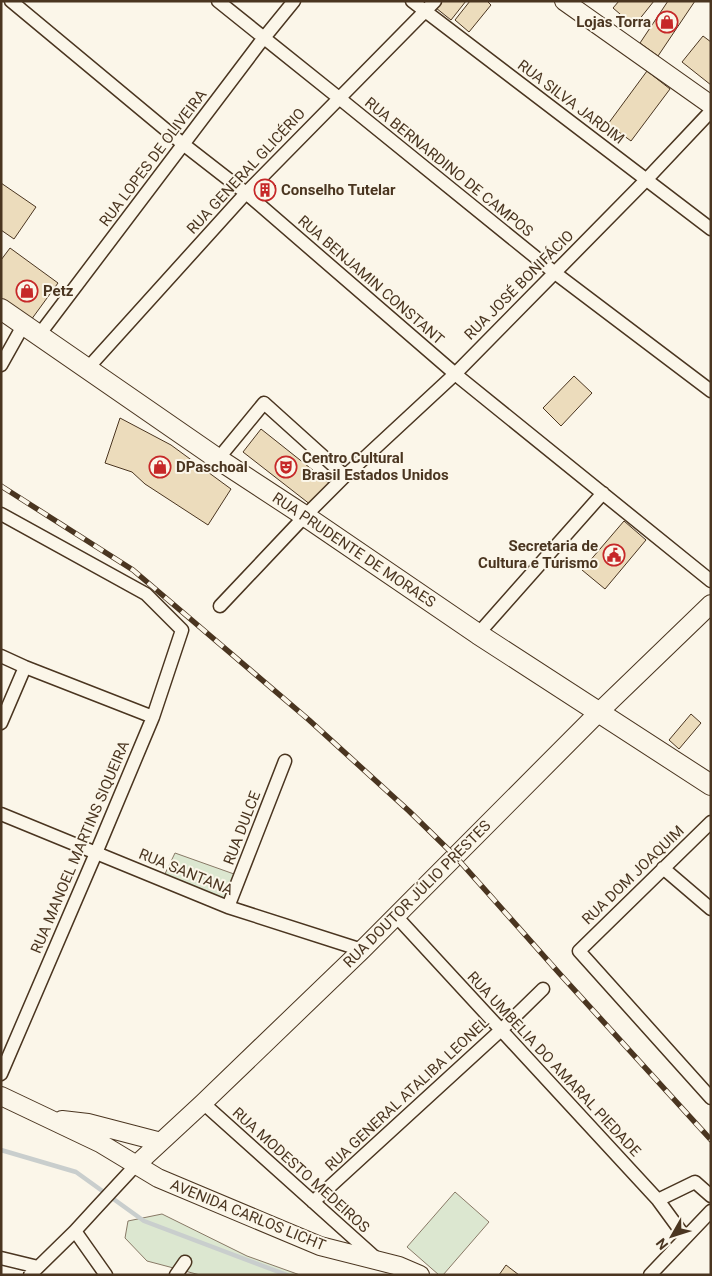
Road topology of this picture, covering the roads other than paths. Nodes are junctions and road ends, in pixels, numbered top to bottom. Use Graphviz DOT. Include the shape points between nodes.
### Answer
graph roads {
  1 [pos="11,1"];
  2 [pos="218,1"];
  3 [pos="294,1"];
  4 [pos="412,1"];
  5 [pos="435,1"];
  6 [pos="564,1"];
  7 [pos="425,11"];
  8 [pos="264,38"];
  9 [pos="339,98"];
  10 [pos="711,105"];
  11 [pos="711,111"];
  12 [pos="183,144"];
  13 [pos="646,180"];
  14 [pos="246,193"];
  15 [pos="711,229"];
  16 [pos="555,273"];
  17 [pos="1,309"];
  18 [pos="31,329"];
  19 [pos="1,364"];
  20 [pos="87,369"];
  21 [pos="455,374"];
  22 [pos="711,391"];
  23 [pos="218,459"];
  24 [pos="345,476"];
  25 [pos="603,493"];
  26 [pos="1,514"];
  27 [pos="305,516"];
  28 [pos="711,581"];
  29 [pos="711,604"];
  30 [pos="220,606"];
  31 [pos="478,634"];
  32 [pos="1,656"];
  33 [pos="25,667"];
  34 [pos="598,712"];
  35 [pos="153,717"];
  36 [pos="1,723"];
  37 [pos="285,760"];
  38 [pos="711,785"];
  39 [pos="1,814"];
  40 [pos="711,822"];
  41 [pos="96,853"];
  42 [pos="663,868"];
  43 [pos="228,907"];
  44 [pos="711,909"];
  45 [pos="396,915"];
  46 [pos="362,950"];
  47 [pos="543,989"];
  48 [pos="501,1030"];
  49 [pos="1,1074"];
  50 [pos="1,1096"];
  51 [pos="711,1098"];
  52 [pos="203,1103"];
  53 [pos="53,1120"];
  54 [pos="161,1142"];
  55 [pos="136,1165"];
  56 [pos="711,1196"];
  57 [pos="658,1200"];
  58 [pos="313,1202"];
  59 [pos="711,1211"];
  60 [pos="75,1232"];
  61 [pos="685,1237"];
  62 [pos="1,1258"];
  63 [pos="379,1260"];
  64 [pos="185,1262"];
  65 [pos="34,1271"];
  66 [pos="106,1275"];
  67 [pos="176,1275"];
  68 [pos="420,1275"];
  69 [pos="650,1275"];
  1 -- 12 [label="street, RUA BENJAMIN CONSTANT"];
  2 -- 8 [label="street, RUA BERNARDINO DE CAMPOS"];
  3 -- 8 [label="street, RUA LOPES DE OLIVEIRA"];
  4 -- 7 [label="street, RUA SILVA JARDIM"];
  5 -- 7 [label="street, RUA GENERAL GLICÉRIO"];
  6 -- 10 [label="main road"];
  7 -- 9 [label="street, RUA GENERAL GLICÉRIO"];
  7 -- 13 [label="street, RUA SILVA JARDIM"];
  8 -- 9 [label="street, RUA BERNARDINO DE CAMPOS"];
  8 -- 12 [label="street, RUA LOPES DE OLIVEIRA"];
  9 -- 14 [label="street, RUA GENERAL GLICÉRIO"];
  9 -- 16 [label="street, RUA BERNARDINO DE CAMPOS"];
  11 -- 13 [label="street, RUA JOSÉ BONIFÁCIO"];
  12 -- 14 [label="street, RUA BENJAMIN CONSTANT"];
  12 -- 18 [label="street, RUA LOPES DE OLIVEIRA"];
  13 -- 15 [label="street, RUA SILVA JARDIM"];
  13 -- 16 [label="street, RUA JOSÉ BONIFÁCIO"];
  14 -- 20 [label="street, RUA GENERAL GLICÉRIO"];
  14 -- 21 [label="street, RUA BENJAMIN CONSTANT"];
  16 -- 21 [label="street, RUA JOSÉ BONIFÁCIO"];
  16 -- 22 [label="street, RUA BERNARDINO DE CAMPOS"];
  17 -- 18 [label="main road, RUA PRUDENTE DE MORAES"];
  18 -- 19 [label="street, RUA LOPES DE OLIVEIRA"];
  18 -- 20 [label="main road, RUA PRUDENTE DE MORAES"];
  20 -- 23 [label="main road, RUA PRUDENTE DE MORAES"];
  21 -- 24 [label="street, RUA JOSÉ BONIFÁCIO"];
  21 -- 25 [label="street, RUA BENJAMIN CONSTANT"];
  23 -- 24 [label="street" via="264,403"];
  23 -- 27 [label="main road, RUA PRUDENTE DE MORAES"];
  24 -- 27 [label="street, RUA JOSÉ BONIFÁCIO"];
  25 -- 28 [label="street, RUA BENJAMIN CONSTANT"];
  25 -- 31 [label="street"];
  26 -- 35 [label="street, RUA MANOEL MARTINS SIQUEIRA" via="146,594 182,630"];
  27 -- 30 [label="street, RUA JOSÉ BONIFÁCIO"];
  27 -- 31 [label="main road, RUA PRUDENTE DE MORAES"];
  29 -- 34 [label="main road, RUA DOUTOR JÚLIO PRESTES"];
  31 -- 34 [label="main road, RUA PRUDENTE DE MORAES"];
  32 -- 33 [label="street"];
  33 -- 35 [label="street"];
  33 -- 36 [label="street"];
  34 -- 38 [label="main road, RUA PRUDENTE DE MORAES"];
  34 -- 45 [label="main road, RUA DOUTOR JÚLIO PRESTES"];
  35 -- 41 [label="street, RUA MANOEL MARTINS SIQUEIRA"];
  37 -- 43 [label="street, RUA DULCE"];
  39 -- 41 [label="street, RUA SANTANA"];
  40 -- 42 [label="street, RUA DOM JOAQUIM"];
  41 -- 43 [label="street, RUA SANTANA"];
  41 -- 49 [label="street, RUA MANOEL MARTINS SIQUEIRA"];
  42 -- 44 [label="street"];
  42 -- 51 [label="street, RUA DOM JOAQUIM" via="579,951"];
  43 -- 46 [label="street, RUA SANTANA"];
  45 -- 46 [label="main road, RUA DOUTOR JÚLIO PRESTES"];
  45 -- 48 [label="street, RUA UMBELIA DO AMARAL PIEDADE"];
  46 -- 52 [label="main road, RUA DOUTOR JÚLIO PRESTES"];
  47 -- 48 [label="street, RUA GENERAL ATALIBA LEONEL"];
  48 -- 57 [label="street, RUA UMBELIA DO AMARAL PIEDADE"];
  48 -- 58 [label="street, RUA GENERAL ATALIBA LEONEL"];
  50 -- 53 [label="main road, AVENIDA CARLOS LICHT"];
  52 -- 54 [label="main road, RUA DOUTOR JÚLIO PRESTES"];
  52 -- 58 [label="street, RUA MODESTO MEDEIROS"];
  53 -- 54 [label="main road" via="88,1123"];
  53 -- 55 [label="main road, AVENIDA CARLOS LICHT"];
  54 -- 55 [label="main road, RUA DOUTOR JÚLIO PRESTES"];
  55 -- 60 [label="street, RUA DOUTOR JÚLIO PRESTES"];
  55 -- 63 [label="main road, AVENIDA CARLOS LICHT" via="158,1178 320,1246"];
  56 -- 57 [label="street" via="694,1182"];
  57 -- 61 [label="street, RUA UMBELIA DO AMARAL PIEDADE"];
  58 -- 63 [label="street, RUA MODESTO MEDEIROS"];
  59 -- 61 [label="street"];
  60 -- 65 [label="street, RUA DOUTOR JÚLIO PRESTES"];
  60 -- 66 [label="street"];
  61 -- 69 [label="street"];
  62 -- 65 [label="street"];
  63 -- 68 [label="main road, AVENIDA CARLOS LICHT"];
  64 -- 67 [label="street"];
}
